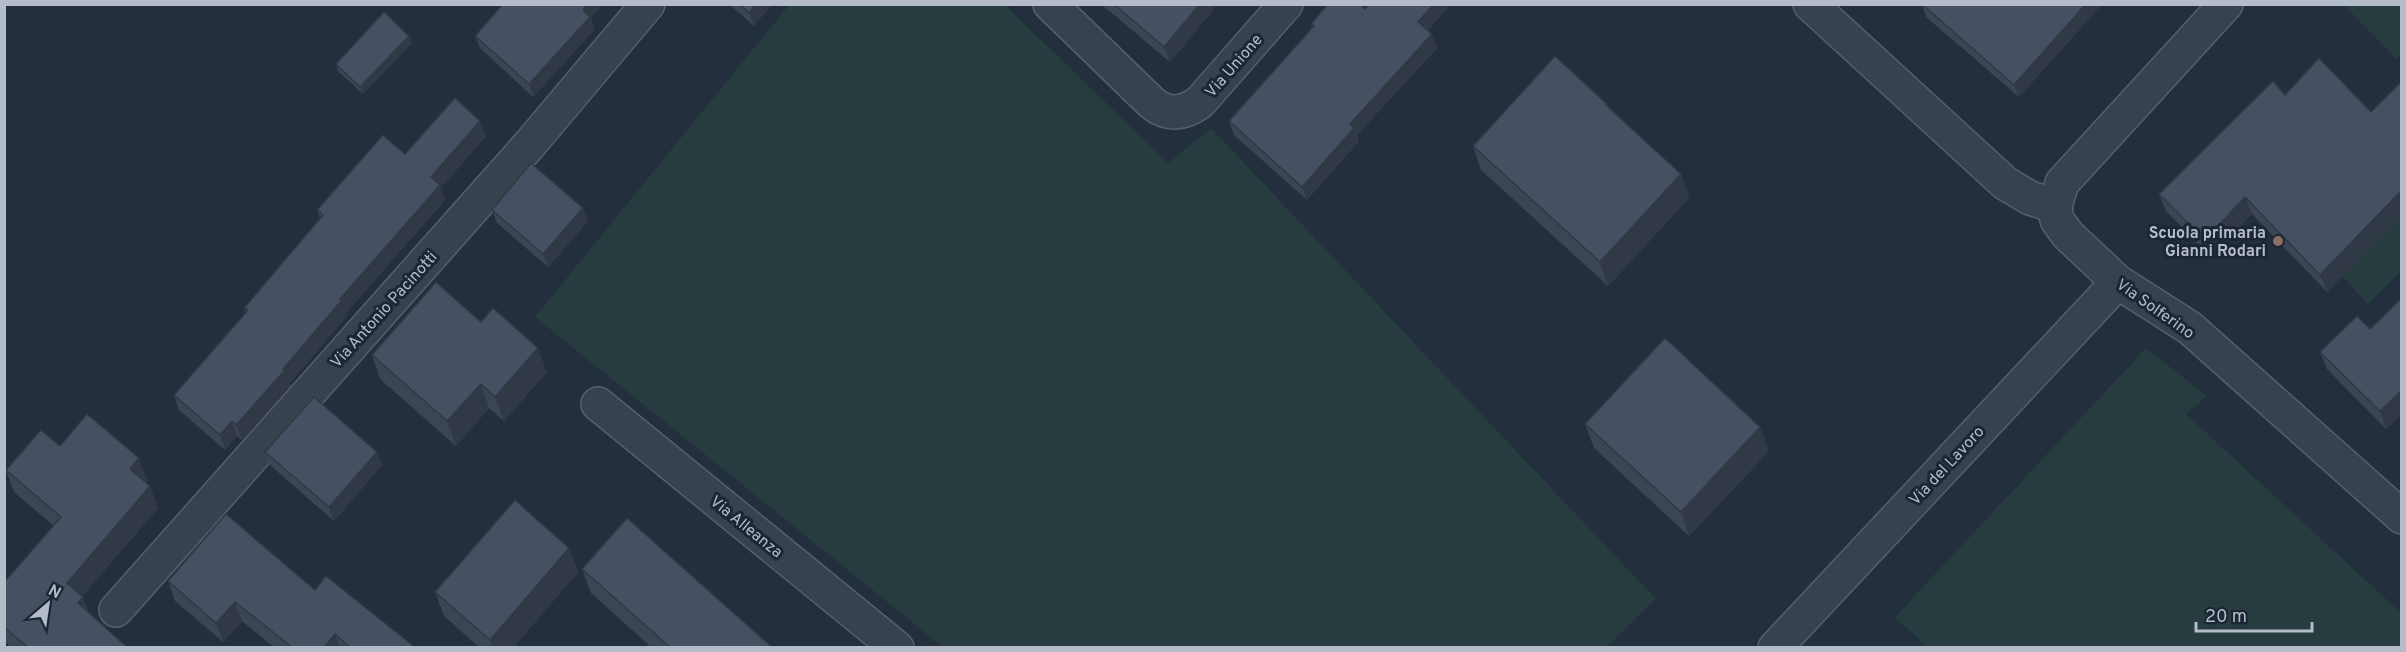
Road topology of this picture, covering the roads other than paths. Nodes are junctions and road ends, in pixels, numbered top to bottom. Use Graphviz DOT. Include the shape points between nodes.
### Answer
graph roads {
  1 [pos="648,4"];
  2 [pos="1050,4"];
  3 [pos="1286,4"];
  4 [pos="1810,4"];
  5 [pos="2226,4"];
  6 [pos="2055,206"];
  7 [pos="2118,282"];
  8 [pos="598,404"];
  9 [pos="2402,517"];
  10 [pos="116,610"];
  11 [pos="897,648"];
  12 [pos="1775,648"];
  1 -- 10 [label="street, Via Antonio Pacinotti" via="530,144"];
  2 -- 3 [label="street, Via Unione" via="1152,103 1172,113 1200,102"];
  4 -- 6 [label="street" via="2005,183 2030,198"];
  5 -- 6 [label="street" via="2062,183"];
  6 -- 7 [label="street, Via Solferino" via="2057,220 2068,235"];
  7 -- 9 [label="street, Via Solferino" via="2190,328"];
  7 -- 12 [label="street, Via del Lavoro"];
  8 -- 11 [label="street, Via Alleanza"];
}
